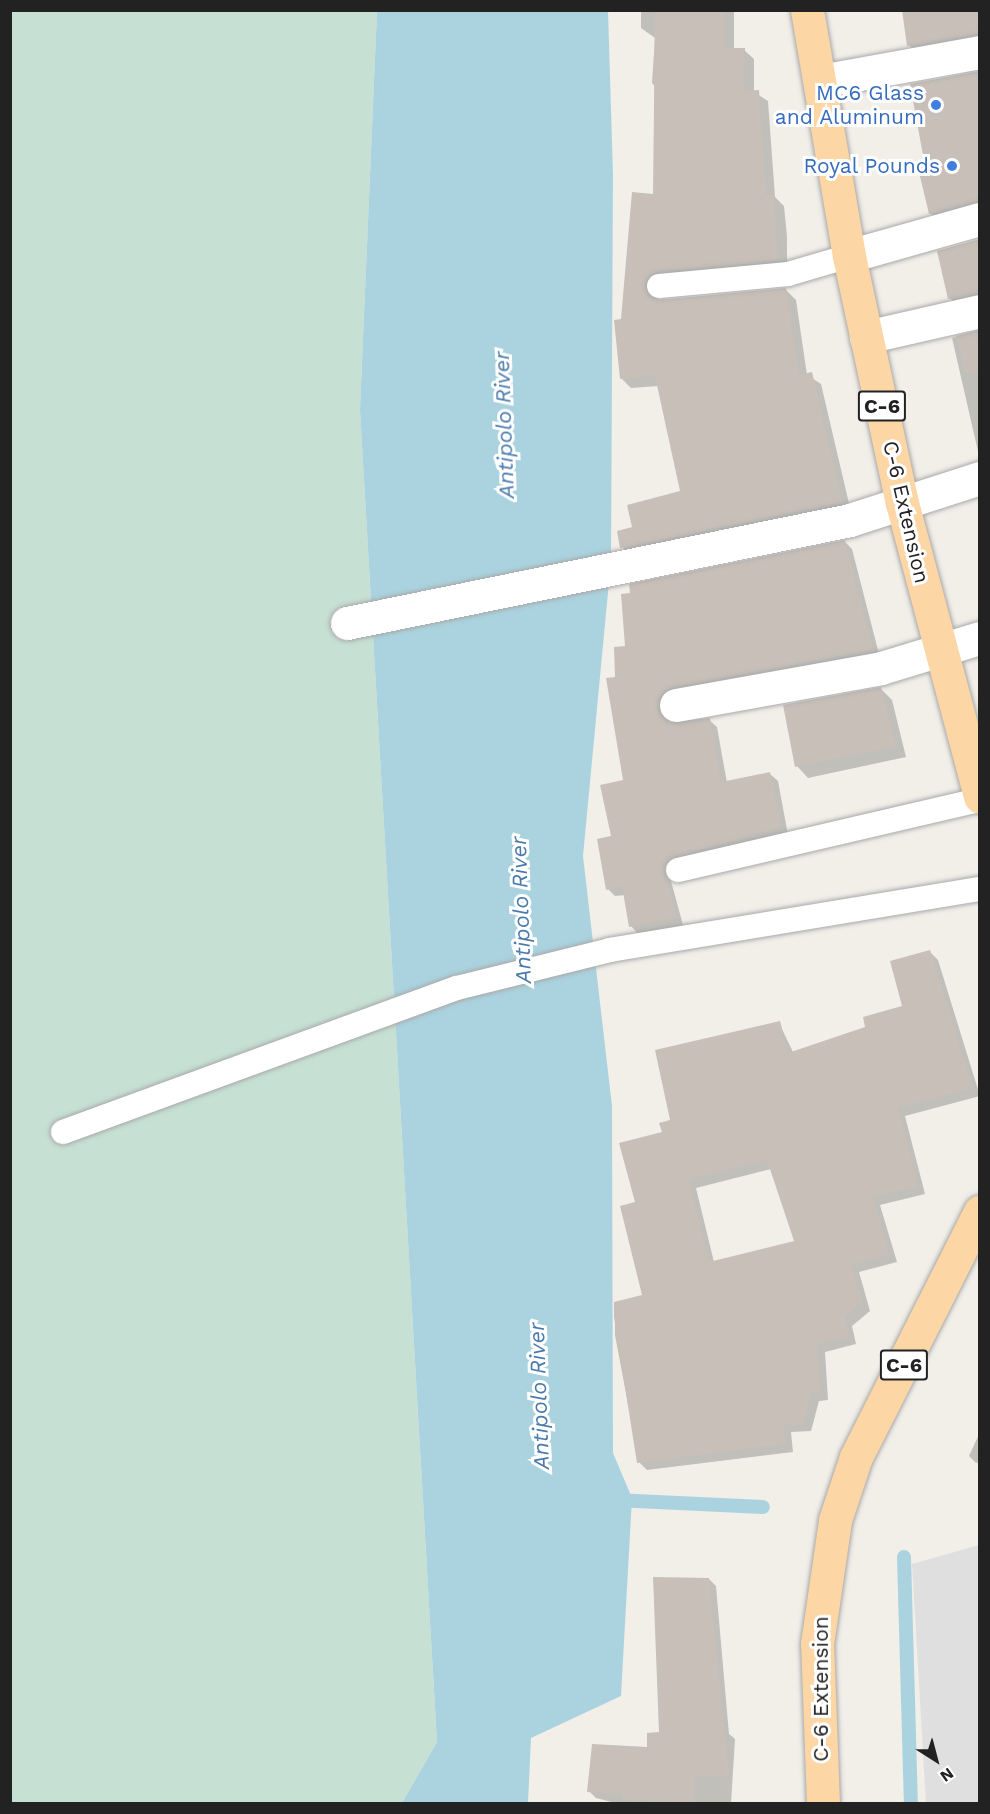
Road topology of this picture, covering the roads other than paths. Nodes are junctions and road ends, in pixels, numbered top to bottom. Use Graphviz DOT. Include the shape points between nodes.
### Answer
graph roads {
  1 [pos="807,10"];
  2 [pos="980,52"];
  3 [pos="820,81"];
  4 [pos="980,219"];
  5 [pos="849,256"];
  6 [pos="659,286"];
  7 [pos="980,311"];
  8 [pos="866,337"];
  9 [pos="980,478"];
  10 [pos="902,503"];
  11 [pos="347,623"];
  12 [pos="980,638"];
  13 [pos="940,650"];
  14 [pos="676,705"];
  15 [pos="980,799"];
  16 [pos="678,870"];
  17 [pos="980,889"];
  18 [pos="63,1132"];
  19 [pos="980,1212"];
  20 [pos="823,1803"];
  1 -- 3 [label="main road, C-6 Extension / C-6"];
  2 -- 3 [label="street"];
  3 -- 5 [label="main road, C-6 Extension / C-6"];
  4 -- 5 [label="street"];
  5 -- 6 [label="lane" via="788,274"];
  5 -- 8 [label="main road, C-6 Extension / C-6"];
  7 -- 8 [label="street"];
  8 -- 10 [label="main road, C-6 Extension / C-6"];
  9 -- 10 [label="street"];
  10 -- 11 [label="street" via="850,520"];
  10 -- 13 [label="main road, C-6 Extension / C-6"];
  12 -- 13 [label="street"];
  13 -- 14 [label="street" via="881,668"];
  13 -- 15 [label="main road, C-6 Extension / C-6"];
  15 -- 16 [label="lane"];
  17 -- 18 [label="lane" via="610,950 457,988"];
  19 -- 20 [label="main road, C-6 Extension / C-6" via="856,1457 835,1520 817,1644"];
}
